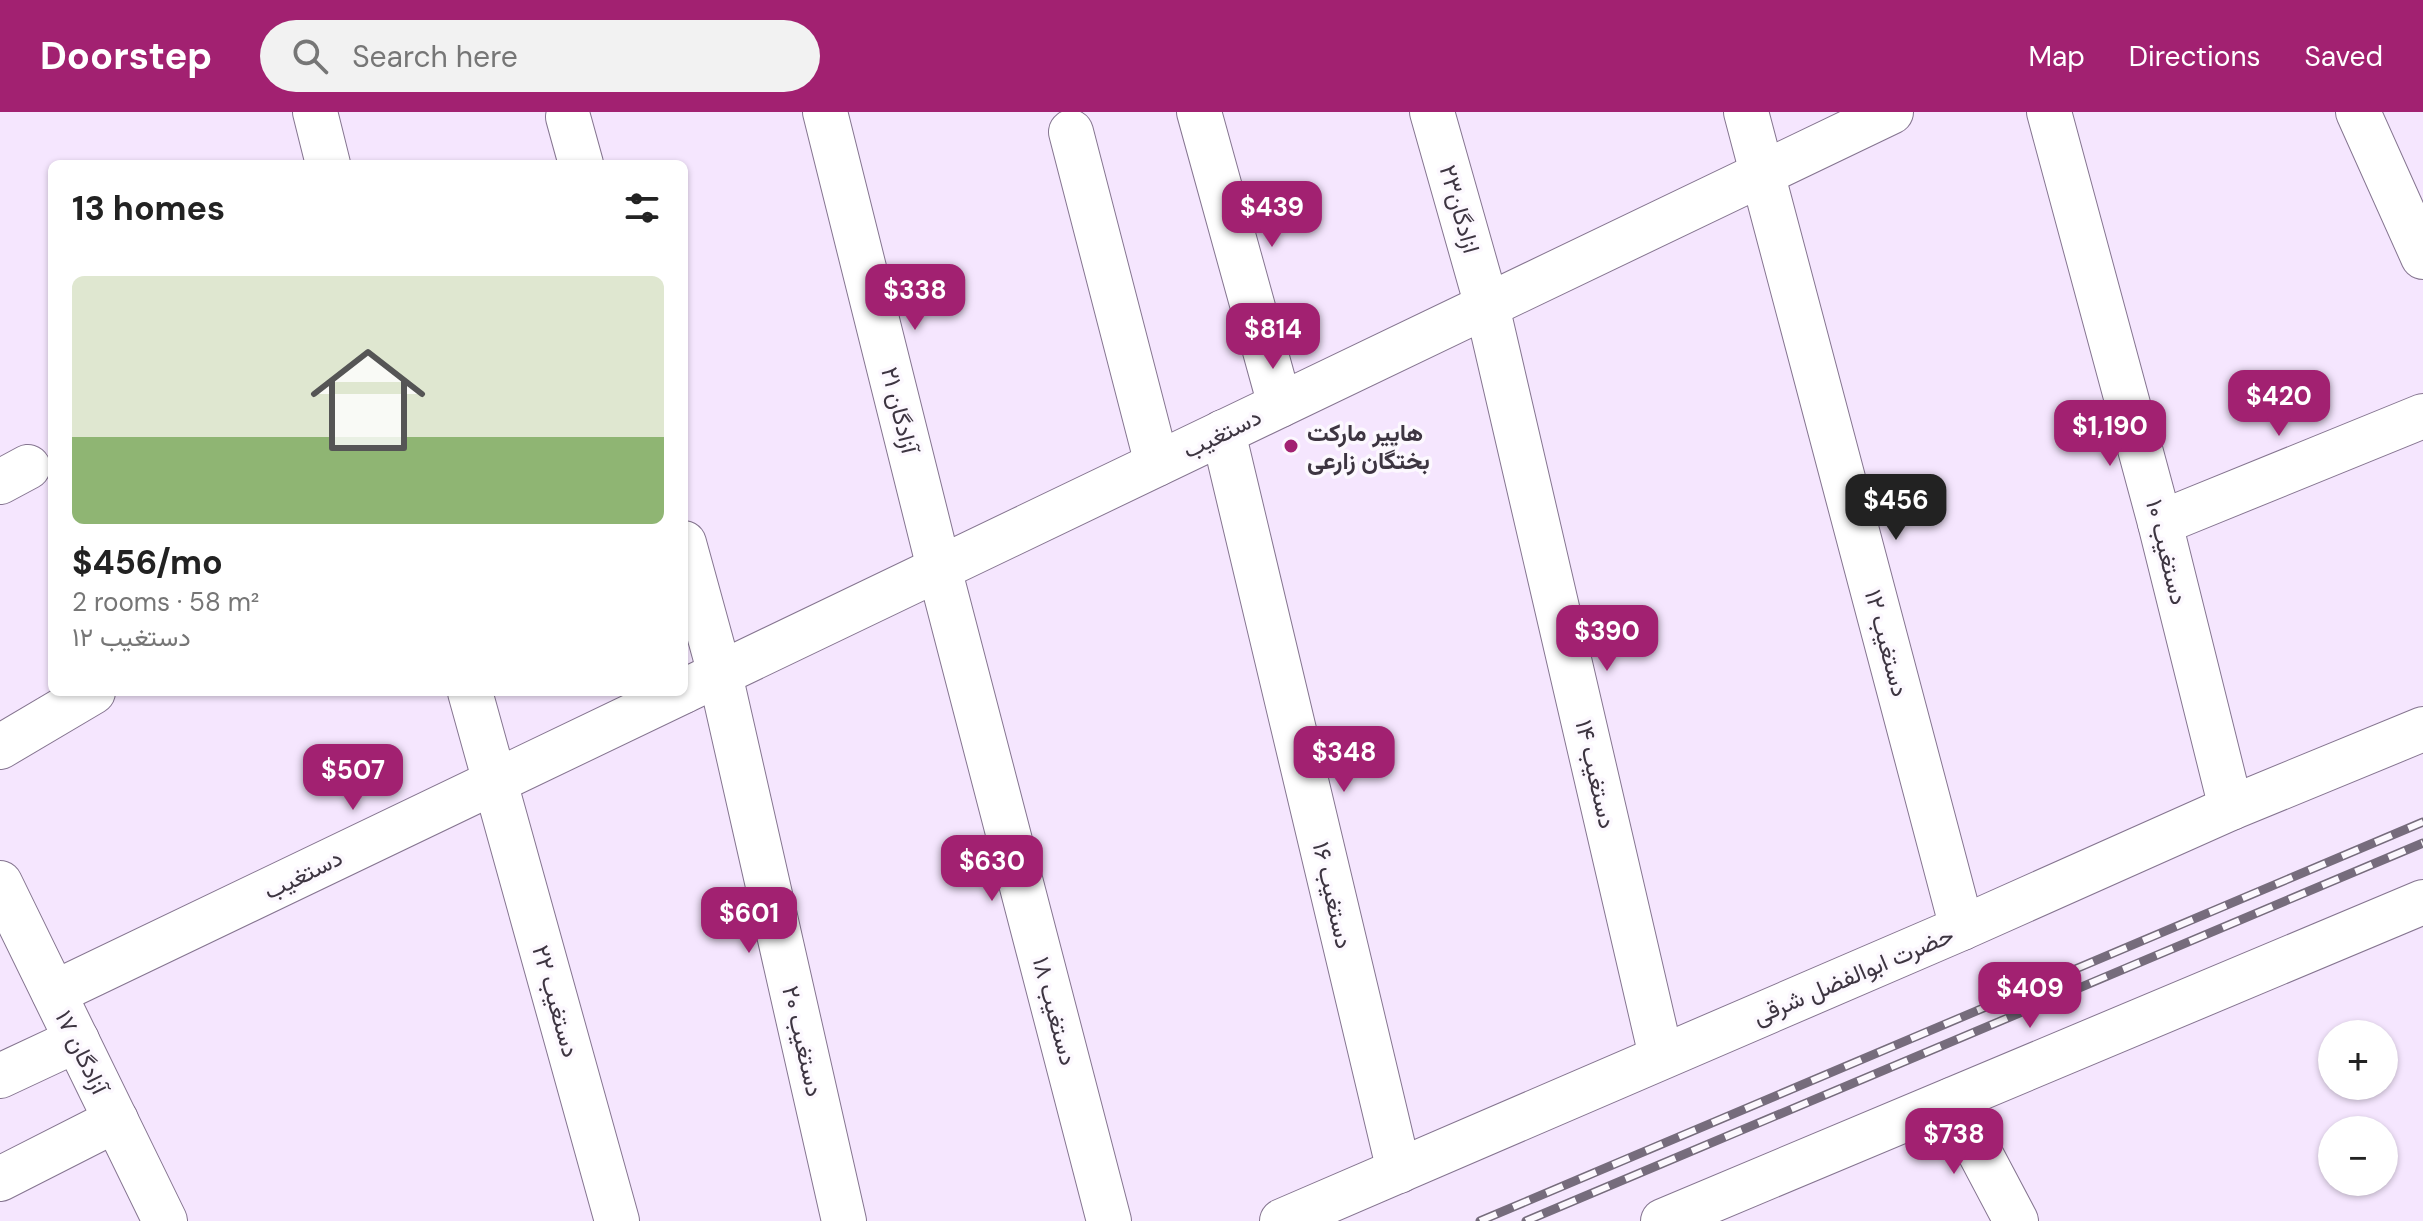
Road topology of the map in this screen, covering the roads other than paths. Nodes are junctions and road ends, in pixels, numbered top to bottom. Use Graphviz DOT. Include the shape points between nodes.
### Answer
graph roads {
  1 [pos="315,112"];
  2 [pos="825,112"];
  3 [pos="1199,112"];
  4 [pos="1432,112"];
  5 [pos="1746,112"];
  6 [pos="1891,112"];
  7 [pos="2049,112"];
  8 [pos="2358,112"];
  9 [pos="568,117"];
  10 [pos="1071,132"];
  11 [pos="327,160"];
  12 [pos="580,160"];
  13 [pos="1764,173"];
  14 [pos="2423,257"];
  15 [pos="1487,306"];
  16 [pos="1280,405"];
  17 [pos="2423,416"];
  18 [pos="1223,432"];
  19 [pos="1157,464"];
  20 [pos="2160,523"];
  21 [pos="939,568"];
  22 [pos="688,595"];
  23 [pos="695,686"];
  24 [pos="86,696"];
  25 [pos="471,696"];
  26 [pos="674,696"];
  27 [pos="2423,729"];
  28 [pos="0,747"];
  29 [pos="495,782"];
  30 [pos="2231,808"];
  31 [pos="0,883"];
  32 [pos="2423,902"];
  33 [pos="1962,928"];
  34 [pos="54,993"];
  35 [pos="77,1040"];
  36 [pos="1661,1056"];
  37 [pos="0,1076"];
  38 [pos="1952,1100"];
  39 [pos="116,1120"];
  40 [pos="1399,1171"];
  41 [pos="0,1179"];
  42 [pos="165,1221"];
  43 [pos="617,1221"];
  44 [pos="844,1221"];
  45 [pos="1109,1221"];
  46 [pos="1282,1221"];
  47 [pos="1663,1221"];
  48 [pos="2016,1221"];
  1 -- 11 [label="street"];
  2 -- 21 [label="street, ۲۱ آزادگان"];
  3 -- 16 [label="street"];
  4 -- 15 [label="street, ۲۳ازادگان"];
  5 -- 13 [label="street, دستغیب ۱۲"];
  6 -- 13 [label="street, دستغیب"];
  7 -- 20 [label="street, دستغیب ۱۰"];
  8 -- 14 [label="street"];
  9 -- 12 [label="street"];
  10 -- 19 [label="street"];
  13 -- 15 [label="street, دستغیب"];
  13 -- 33 [label="street, دستغیب ۱۲"];
  15 -- 16 [label="street, دستغیب"];
  15 -- 36 [label="street, دستغیب ۱۴"];
  16 -- 18 [label="street, دستغیب"];
  17 -- 20 [label="street"];
  18 -- 19 [label="street, دستغیب"];
  18 -- 40 [label="street, دستغیب ۱۶"];
  19 -- 21 [label="street, دستغیب"];
  20 -- 30 [label="street, دستغیب ۱۰"];
  21 -- 23 [label="street, دستغیب"];
  21 -- 45 [label="street, دستغیب ۱۸"];
  22 -- 23 [label="street, دستغیب ۲۰"];
  23 -- 44 [label="street, دستغیب ۲۰"];
  24 -- 28 [label="street"];
  25 -- 29 [label="street, دستغیب ۲۲"];
  26 -- 29 [label="street, دستغیب"];
  27 -- 30 [label="street, حضرت ابوالفضل شرقی"];
  29 -- 34 [label="street, دستغیب"];
  29 -- 43 [label="street, دستغیب ۲۲"];
  30 -- 33 [label="street, حضرت ابوالفضل شرقی"];
  31 -- 34 [label="street, ۱۷ آزادگان"];
  32 -- 38 [label="street"];
  33 -- 36 [label="street, حضرت ابوالفضل شرقی"];
  34 -- 35 [label="street, ۱۷ آزادگان"];
  35 -- 37 [label="street"];
  35 -- 39 [label="street, ۱۷ آزادگان"];
  36 -- 40 [label="street, حضرت ابوالفضل شرقی"];
  38 -- 47 [label="street"];
  38 -- 48 [label="street"];
  39 -- 41 [label="street"];
  39 -- 42 [label="street, ۱۷ آزادگان"];
  40 -- 46 [label="street, حضرت ابوالفضل شرقی"];
}
